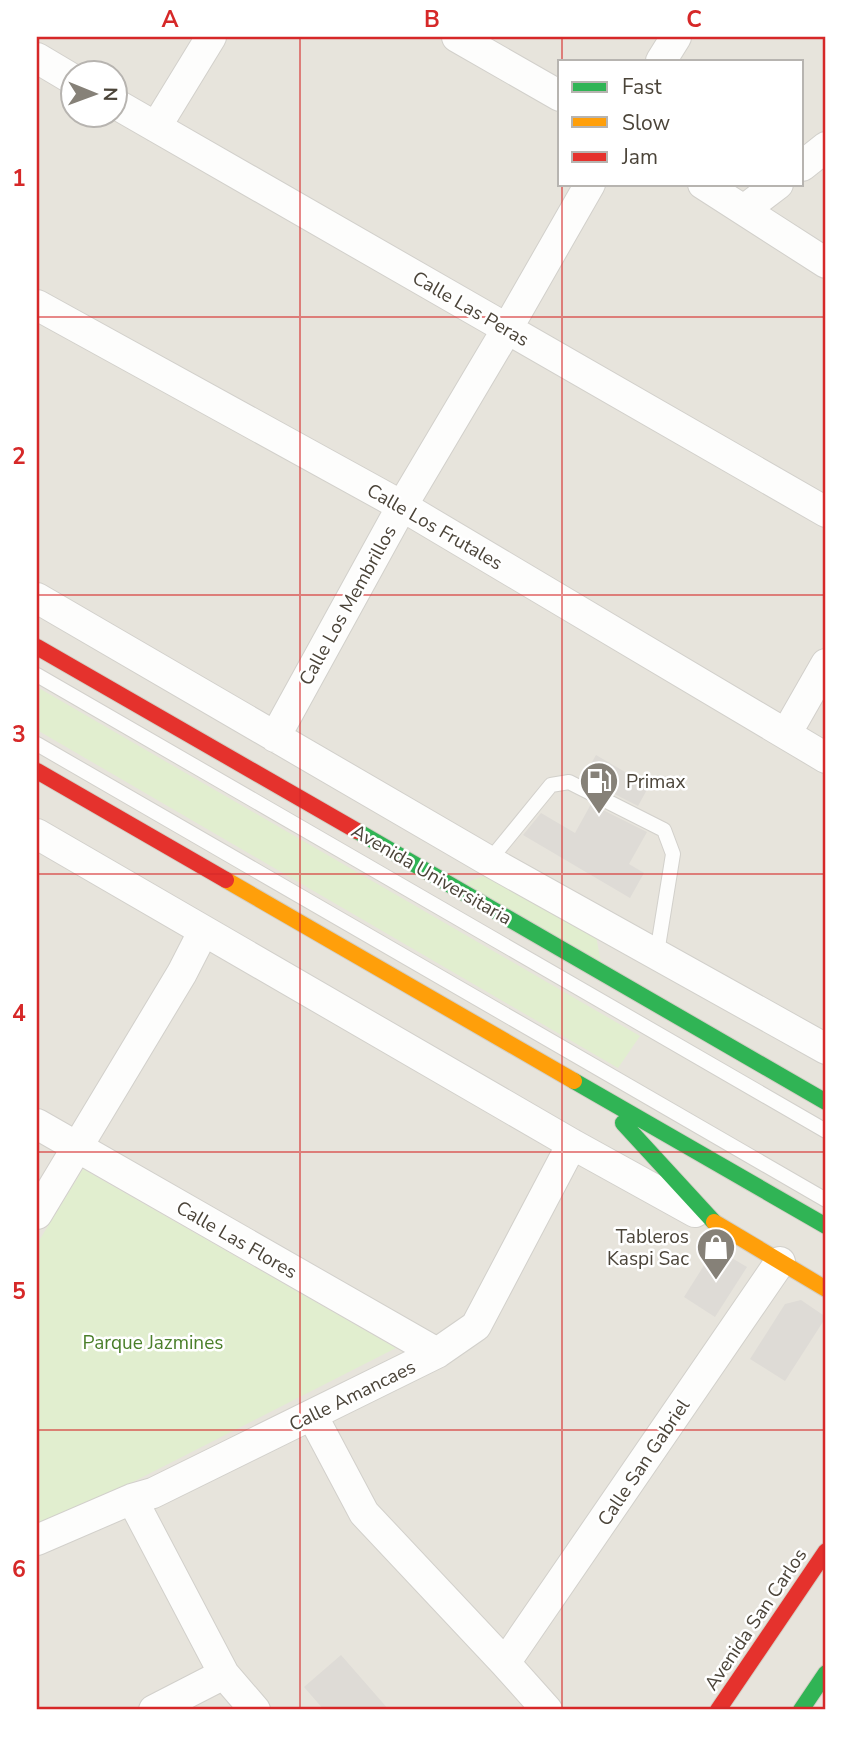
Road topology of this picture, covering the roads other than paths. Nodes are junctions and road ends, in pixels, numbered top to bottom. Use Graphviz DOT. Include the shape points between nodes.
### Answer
graph roads {
  1 [pos="211,37"];
  2 [pos="457,37"];
  3 [pos="676,37"];
  4 [pos="37,58"];
  5 [pos="662,60"];
  6 [pos="60,72"];
  7 [pos="558,95"];
  8 [pos="130,112"];
  9 [pos="156,127"];
  10 [pos="826,147"];
  11 [pos="804,164"];
  12 [pos="589,186"];
  13 [pos="706,186"];
  14 [pos="775,186"];
  15 [pos="744,210"];
  16 [pos="826,263"];
  17 [pos="37,305"];
  18 [pos="507,329"];
  19 [pos="402,506"];
  20 [pos="826,512"];
  21 [pos="37,598"];
  22 [pos="37,647"];
  23 [pos="826,664"];
  24 [pos="37,675"];
  25 [pos="786,734"];
  26 [pos="275,737"];
  27 [pos="37,744"];
  28 [pos="826,758"];
  29 [pos="37,771"];
  30 [pos="37,834"];
  31 [pos="489,860"];
  32 [pos="202,932"];
  33 [pos="657,953"];
  34 [pos="826,1049"];
  35 [pos="598,1096"];
  36 [pos="826,1102"];
  37 [pos="37,1124"];
  38 [pos="826,1130"];
  39 [pos="572,1144"];
  40 [pos="77,1147"];
  41 [pos="826,1200"];
  42 [pos="37,1214"];
  43 [pos="715,1222"];
  44 [pos="826,1226"];
  45 [pos="780,1262"];
  46 [pos="826,1289"];
  47 [pos="437,1353"];
  48 [pos="312,1415"];
  49 [pos="132,1499"];
  50 [pos="37,1540"];
  51 [pos="826,1551"];
  52 [pos="505,1663"];
  53 [pos="826,1673"];
  54 [pos="224,1674"];
  55 [pos="251,1709"];
  56 [pos="153,1710"];
  57 [pos="547,1710"];
  58 [pos="718,1710"];
  59 [pos="801,1710"];
  1 -- 9 [label="street"];
  2 -- 7 [label="street"];
  3 -- 5 [label="street"];
  4 -- 6 [label="street"];
  8 -- 9 [label="street, Calle Las Peras"];
  9 -- 18 [label="street, Calle Las Peras"];
  10 -- 11 [label="street"];
  12 -- 18 [label="street, Calle Los Membrillos"];
  13 -- 15 [label="street"];
  14 -- 15 [label="street"];
  15 -- 16 [label="street"];
  17 -- 19 [label="street, Calle Los Frutales"];
  18 -- 19 [label="street, Calle Los Membrillos"];
  18 -- 20 [label="street, Calle Las Peras"];
  19 -- 25 [label="street, Calle Los Frutales"];
  19 -- 26 [label="street, Calle Los Membrillos"];
  21 -- 26 [label="street, Avenida Universitaria"];
  22 -- 36 [label="main road, Avenida Universitaria"];
  23 -- 25 [label="street"];
  24 -- 38 [label="lane"];
  25 -- 28 [label="street, Calle Los Frutales"];
  26 -- 31 [label="street, Avenida Universitaria"];
  27 -- 41 [label="lane"];
  29 -- 35 [label="main road"];
  30 -- 32 [label="street"];
  31 -- 33 [label="street, Avenida Universitaria"];
  31 -- 33 [label="lane" via="551,785 569,782 664,830 673,854"];
  32 -- 39 [label="street"];
  32 -- 40 [label="street"];
  33 -- 34 [label="street, Avenida Universitaria"];
  35 -- 43 [label="main road"];
  35 -- 44 [label="main road"];
  37 -- 40 [label="street, Calle Las Flores"];
  39 -- 43 [label="street"];
  39 -- 47 [label="street, Calle Amancaes" via="476,1326"];
  40 -- 42 [label="street"];
  40 -- 47 [label="street, Calle Las Flores"];
  43 -- 45 [label="main road"];
  45 -- 46 [label="main road"];
  45 -- 52 [label="street, Calle San Gabriel"];
  47 -- 48 [label="street, Calle Amancaes"];
  48 -- 49 [label="street, Calle Amancaes"];
  48 -- 52 [label="street" via="364,1513"];
  49 -- 50 [label="street, Calle Amancaes"];
  49 -- 54 [label="street"];
  51 -- 58 [label="main road, Avenida San Carlos"];
  52 -- 57 [label="street"];
  53 -- 59 [label="main road"];
  54 -- 55 [label="street"];
  54 -- 56 [label="street"];
}
